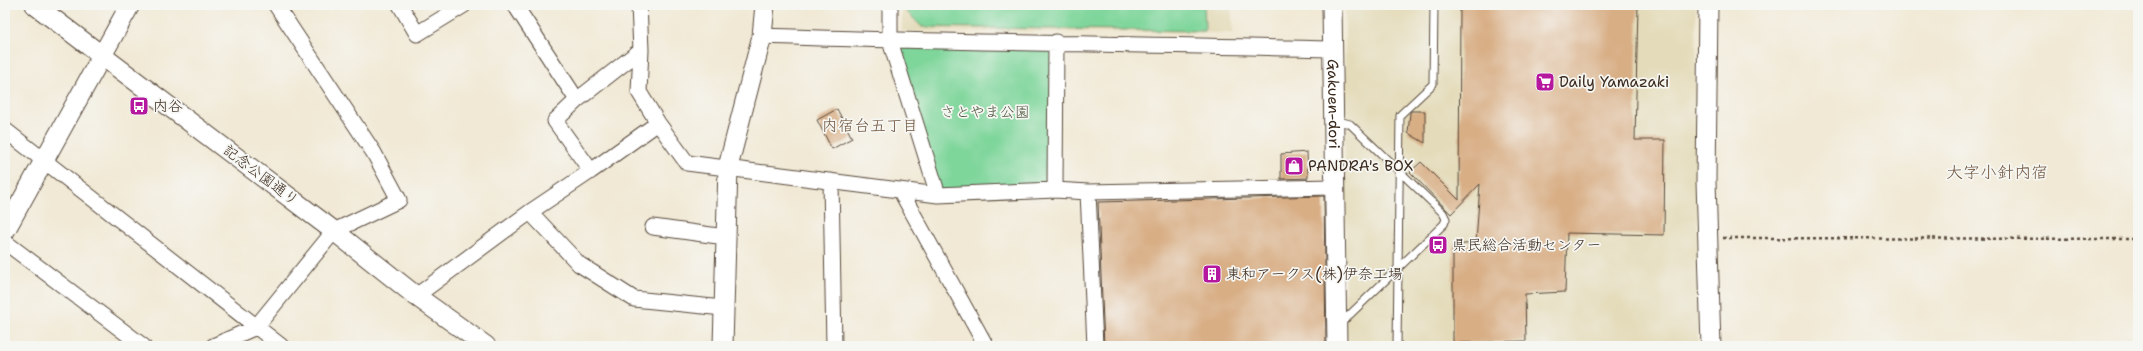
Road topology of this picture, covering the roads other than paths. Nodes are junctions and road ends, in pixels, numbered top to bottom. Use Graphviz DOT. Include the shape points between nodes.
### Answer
graph roads {
  1 [pos="35,5"];
  2 [pos="130,5"];
  3 [pos="276,5"];
  4 [pos="400,5"];
  5 [pos="464,5"];
  6 [pos="515,5"];
  7 [pos="639,5"];
  8 [pos="765,5"];
  9 [pos="890,5"];
  10 [pos="1332,5"];
  11 [pos="1434,5"];
  12 [pos="1708,5"];
  13 [pos="762,36"];
  14 [pos="890,41"];
  15 [pos="1056,42"];
  16 [pos="1333,49"];
  17 [pos="641,50"];
  18 [pos="101,56"];
  19 [pos="577,100"];
  20 [pos="1333,120"];
  21 [pos="658,123"];
  22 [pos="5,130"];
  23 [pos="45,160"];
  24 [pos="728,166"];
  25 [pos="1399,170"];
  26 [pos="591,171"];
  27 [pos="831,181"];
  28 [pos="1334,187"];
  29 [pos="900,190"];
  30 [pos="1055,190"];
  31 [pos="1088,192"];
  32 [pos="938,195"];
  33 [pos="530,212"];
  34 [pos="653,227"];
  35 [pos="5,231"];
  36 [pos="334,231"];
  37 [pos="725,237"];
  38 [pos="5,242"];
  39 [pos="1398,268"];
  40 [pos="416,296"];
  41 [pos="723,308"];
  42 [pos="256,327"];
  43 [pos="1337,327"];
  44 [pos="143,346"];
  45 [pos="213,346"];
  46 [pos="282,346"];
  47 [pos="486,346"];
  48 [pos="723,346"];
  49 [pos="834,346"];
  50 [pos="986,346"];
  51 [pos="1095,346"];
  52 [pos="1337,346"];
  53 [pos="1397,346"];
  54 [pos="1711,346"];
  1 -- 18 [label="street, 記念公園通り"];
  2 -- 18 [label="street"];
  3 -- 36 [label="street" via="374,153 399,200"];
  4 -- 5 [label="street" via="417,34"];
  6 -- 19 [label="street"];
  7 -- 17 [label="street"];
  8 -- 13 [label="street"];
  9 -- 14 [label="street"];
  10 -- 16 [label="street, Gakuen-dori"];
  11 -- 25 [label="lane" via="1433,84 1400,115"];
  12 -- 54 [label="street" via="1707,238"];
  13 -- 14 [label="street"];
  13 -- 24 [label="street"];
  14 -- 15 [label="street"];
  14 -- 32 [label="street"];
  15 -- 16 [label="street"];
  15 -- 30 [label="street"];
  16 -- 20 [label="street, Gakuen-dori"];
  17 -- 19 [label="street"];
  17 -- 21 [label="street" via="639,92"];
  18 -- 23 [label="street"];
  18 -- 36 [label="street, 記念公園通り"];
  19 -- 26 [label="street" via="555,121"];
  20 -- 25 [label="lane" via="1350,124"];
  20 -- 28 [label="street, Gakuen-dori"];
  21 -- 24 [label="street" via="687,163"];
  21 -- 26 [label="street"];
  22 -- 23 [label="street"];
  23 -- 35 [label="street"];
  23 -- 42 [label="street"];
  24 -- 27 [label="street"];
  24 -- 37 [label="street"];
  25 -- 39 [label="lane"];
  25 -- 39 [label="lane" via="1446,219 1444,224"];
  26 -- 33 [label="street"];
  27 -- 29 [label="street"];
  27 -- 49 [label="street"];
  28 -- 31 [label="street"];
  28 -- 43 [label="street, Gakuen-dori"];
  29 -- 32 [label="street"];
  29 -- 50 [label="street"];
  30 -- 31 [label="street"];
  30 -- 32 [label="street"];
  31 -- 51 [label="street"];
  33 -- 40 [label="street"];
  33 -- 41 [label="street" via="579,264 634,299"];
  34 -- 37 [label="street"];
  36 -- 40 [label="street, 記念公園通り"];
  36 -- 42 [label="street"];
  37 -- 41 [label="street"];
  38 -- 44 [label="street"];
  39 -- 43 [label="lane"];
  39 -- 53 [label="lane"];
  40 -- 47 [label="street, 記念公園通り"];
  41 -- 48 [label="street"];
  42 -- 45 [label="street"];
  42 -- 46 [label="street"];
  43 -- 52 [label="street, Gakuen-dori"];
}
